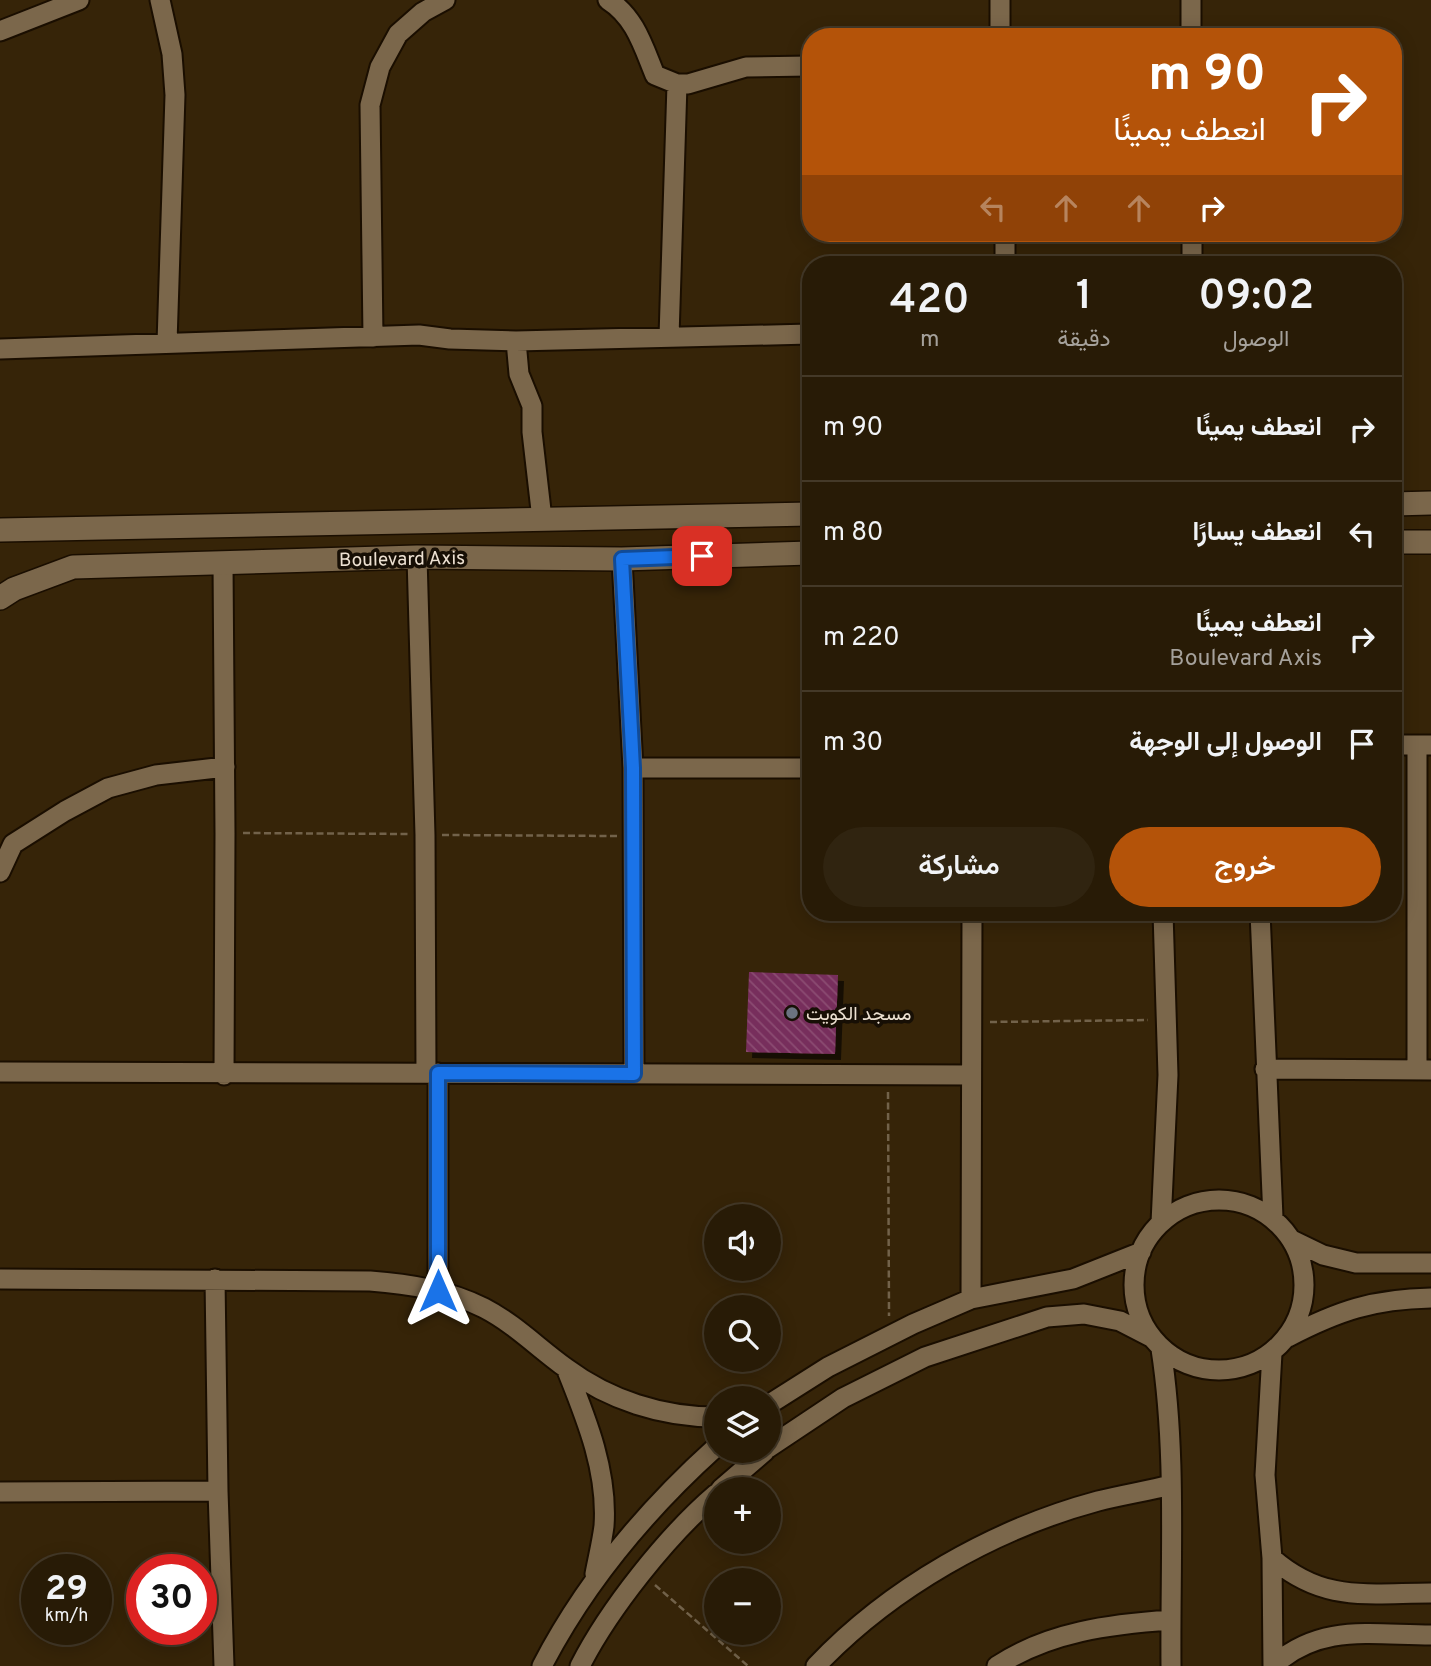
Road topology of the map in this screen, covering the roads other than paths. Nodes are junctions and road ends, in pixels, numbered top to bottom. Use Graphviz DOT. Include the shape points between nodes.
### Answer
graph roads {
  1 [pos="79,0"];
  2 [pos="160,0"];
  3 [pos="445,0"];
  4 [pos="608,0"];
  5 [pos="1000,0"];
  6 [pos="1191,0"];
  7 [pos="1000,28"];
  8 [pos="1191,28"];
  9 [pos="0,31"];
  10 [pos="802,66"];
  11 [pos="677,84"];
  12 [pos="802,334"];
  13 [pos="373,337"];
  14 [pos="669,337"];
  15 [pos="516,341"];
  16 [pos="167,343"];
  17 [pos="0,349"];
  18 [pos="1431,503"];
  19 [pos="1402,504"];
  20 [pos="802,514"];
  21 [pos="542,519"];
  22 [pos="0,530"];
  23 [pos="1402,542"];
  24 [pos="1431,542"];
  25 [pos="802,553"];
  26 [pos="417,557"];
  27 [pos="622,559"];
  28 [pos="223,563"];
  29 [pos="0,598"];
  30 [pos="1402,745"];
  31 [pos="1424,745"];
  32 [pos="225,767"];
  33 [pos="633,768"];
  34 [pos="802,768"];
  35 [pos="0,872"];
  36 [pos="972,921"];
  37 [pos="1163,921"];
  38 [pos="1261,921"];
  39 [pos="1265,1069"];
  40 [pos="1424,1070"];
  41 [pos="0,1072"];
  42 [pos="432,1073"];
  43 [pos="634,1074"];
  44 [pos="224,1075"];
  45 [pos="971,1075"];
  46 [pos="1273,1219"];
  47 [pos="1161,1223"];
  48 [pos="1292,1240"];
  49 [pos="1141,1252"];
  50 [pos="1431,1263"];
  51 [pos="0,1279"];
  52 [pos="215,1279"];
  53 [pos="438,1291"];
  54 [pos="1431,1298"];
  55 [pos="971,1299"];
  56 [pos="1287,1338"];
  57 [pos="1156,1343"];
  58 [pos="1272,1353"];
  59 [pos="566,1368"];
  60 [pos="781,1397"];
  61 [pos="704,1417"];
  62 [pos="781,1440"];
  63 [pos="704,1459"];
  64 [pos="751,1463"];
  65 [pos="735,1477"];
  66 [pos="1171,1485"];
  67 [pos="218,1491"];
  68 [pos="0,1492"];
  69 [pos="704,1504"];
  70 [pos="1272,1558"];
  71 [pos="594,1577"];
  72 [pos="1431,1593"];
  73 [pos="1171,1620"];
  74 [pos="1431,1635"];
  75 [pos="224,1666"];
  76 [pos="542,1666"];
  77 [pos="580,1666"];
  78 [pos="816,1666"];
  79 [pos="997,1666"];
  80 [pos="1171,1666"];
  81 [pos="1273,1666"];
  1 -- 9 [label="street"];
  2 -- 16 [label="street" via="175,95"];
  3 -- 13 [label="street" via="398,34 380,67 370,106"];
  4 -- 11 [label="street" via="620,7 634,26 655,75"];
  5 -- 7 [label="street"];
  6 -- 8 [label="street"];
  10 -- 11 [label="street" via="746,67"];
  11 -- 14 [label="street"];
  12 -- 14 [label="street"];
  13 -- 15 [label="street"];
  13 -- 16 [label="street"];
  14 -- 15 [label="street"];
  15 -- 21 [label="street" via="519,374 532,406"];
  16 -- 17 [label="street"];
  18 -- 19 [label="street"];
  20 -- 21 [label="street, Boulevard Axis"];
  21 -- 22 [label="street, Boulevard Axis"];
  23 -- 24 [label="street"];
  25 -- 27 [label="street, Boulevard Axis"];
  26 -- 27 [label="street, Boulevard Axis"];
  26 -- 28 [label="street, Boulevard Axis"];
  26 -- 42 [label="street"];
  27 -- 33 [label="street"];
  28 -- 29 [label="street, Boulevard Axis" via="73,568"];
  28 -- 32 [label="street"];
  30 -- 31 [label="street"];
  31 -- 40 [label="street"];
  32 -- 35 [label="street" via="156,775 108,788 13,844"];
  32 -- 44 [label="street"];
  33 -- 34 [label="street"];
  33 -- 43 [label="street"];
  36 -- 45 [label="street"];
  37 -- 47 [label="street" via="1167,1112"];
  38 -- 39 [label="street"];
  39 -- 40 [label="street"];
  39 -- 46 [label="street"];
  41 -- 44 [label="street"];
  42 -- 43 [label="street"];
  42 -- 44 [label="street"];
  42 -- 53 [label="street"];
  43 -- 45 [label="street"];
  45 -- 55 [label="street"];
  46 -- 47 [label="street" via="1252,1206 1228,1200 1204,1201"];
  46 -- 48 [label="street"];
  47 -- 49 [label="street"];
  48 -- 50 [label="street" via="1323,1255 1356,1263"];
  48 -- 56 [label="street" via="1301,1259 1304,1300"];
  49 -- 55 [label="street" via="1073,1279"];
  49 -- 57 [label="street" via="1135,1297 1140,1318"];
  51 -- 52 [label="street"];
  52 -- 53 [label="street" via="370,1281"];
  52 -- 67 [label="street"];
  53 -- 59 [label="street" via="483,1308 517,1328"];
  54 -- 56 [label="street" via="1398,1298 1359,1306"];
  55 -- 60 [label="street" via="828,1367"];
  56 -- 58 [label="street"];
  57 -- 58 [label="street" via="1181,1362 1204,1370 1228,1371"];
  57 -- 62 [label="street" via="1120,1321 1084,1314 1047,1317 925,1357 843,1398"];
  57 -- 66 [label="street" via="1168,1396"];
  58 -- 70 [label="street" via="1265,1475"];
  59 -- 61 [label="street" via="606,1394 652,1409"];
  59 -- 71 [label="street" via="601,1471 604,1525"];
  63 -- 71 [label="street" via="642,1520"];
  64 -- 65 [label="street"];
  66 -- 73 [label="street"];
  66 -- 78 [label="street" via="1061,1513 958,1558 894,1598"];
  67 -- 68 [label="street"];
  67 -- 75 [label="street"];
  69 -- 77 [label="street" via="642,1574"];
  70 -- 72 [label="street" via="1325,1590"];
  70 -- 81 [label="street"];
  71 -- 76 [label="street"];
  73 -- 79 [label="street" via="1113,1624 1058,1638"];
  73 -- 80 [label="street"];
  74 -- 81 [label="street" via="1321,1638 1287,1653"];
}
